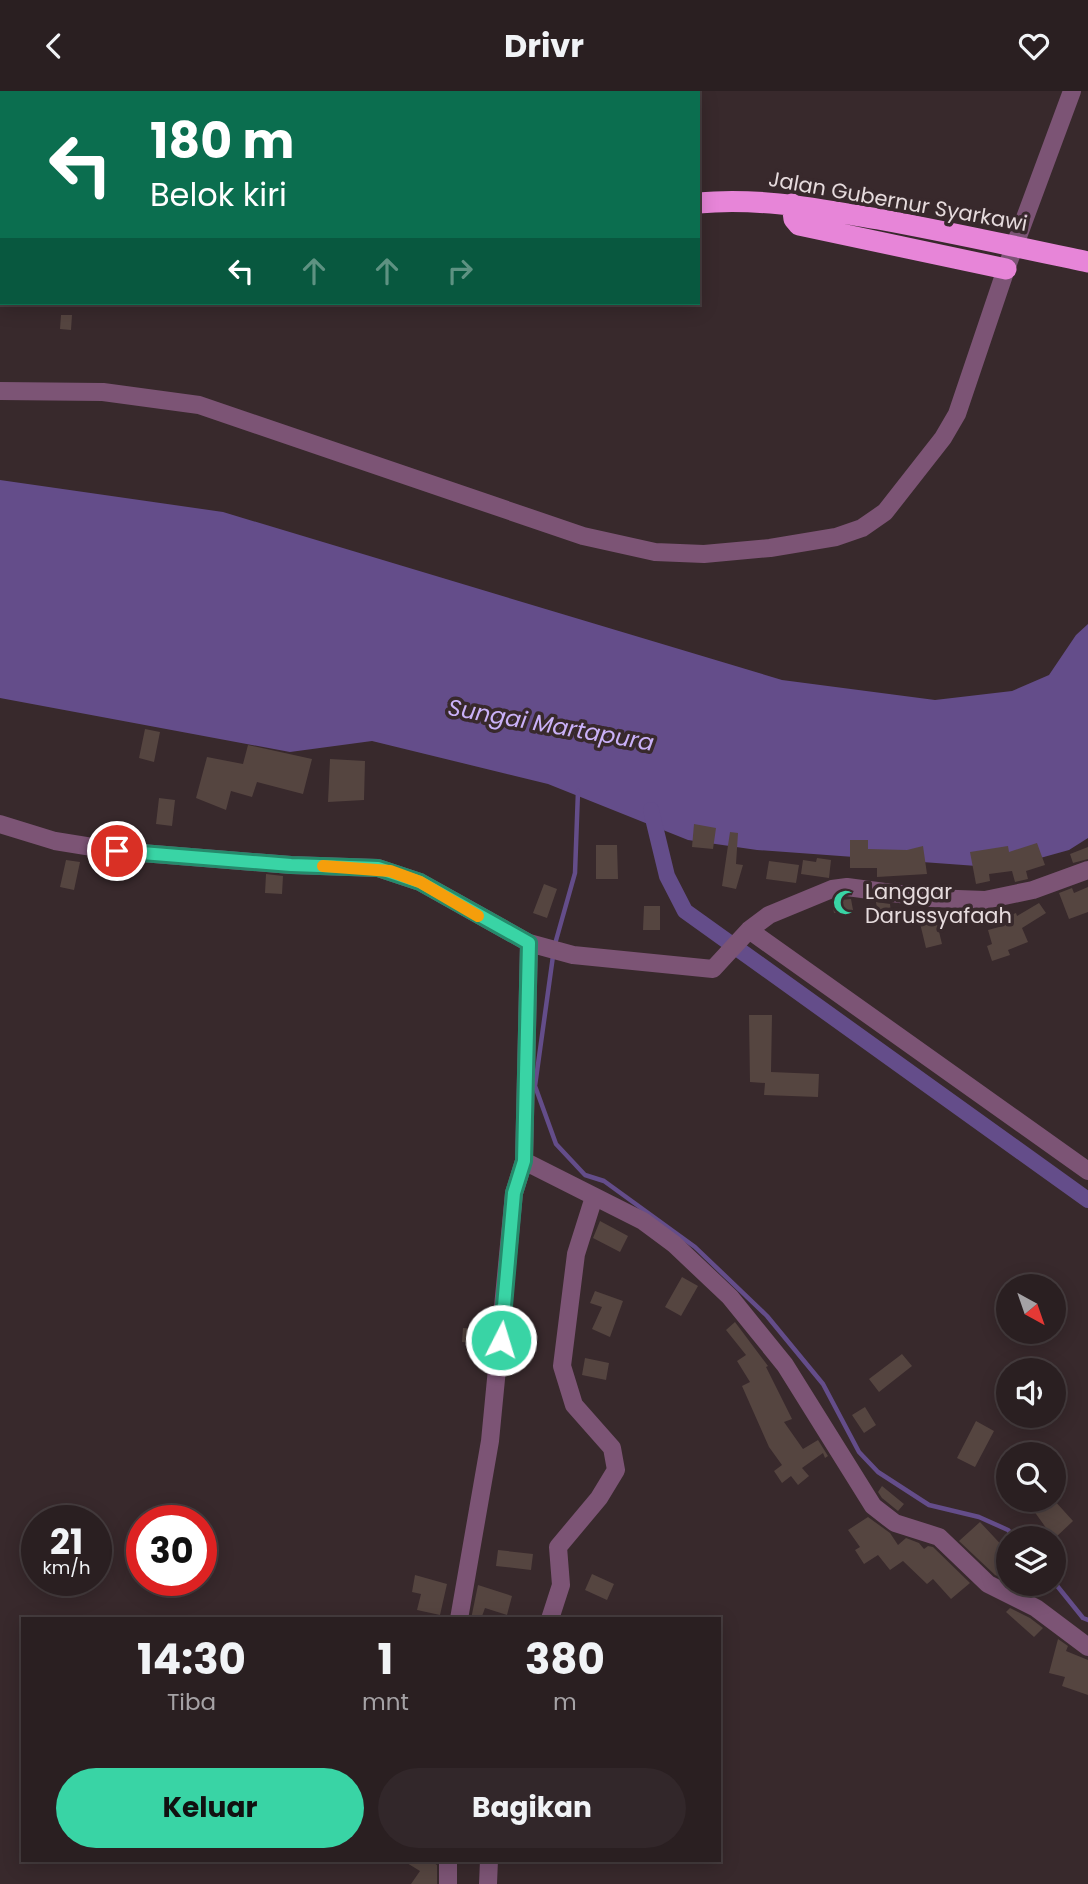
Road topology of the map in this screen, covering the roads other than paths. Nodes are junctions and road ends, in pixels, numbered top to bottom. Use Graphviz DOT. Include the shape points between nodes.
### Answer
graph roads {
  1 [pos="1072,91"];
  2 [pos="700,203"];
  3 [pos="792,204"];
  4 [pos="1088,262"];
  5 [pos="1006,269"];
  6 [pos="0,391"];
  7 [pos="0,824"];
  8 [pos="1088,870"];
  9 [pos="748,932"];
  10 [pos="536,945"];
  11 [pos="524,1161"];
  12 [pos="1088,1171"];
  13 [pos="591,1196"];
  14 [pos="459,1617"];
  15 [pos="551,1617"];
  16 [pos="1088,1647"];
  17 [pos="448,1862"];
  18 [pos="489,1862"];
  19 [pos="448,1884"];
  20 [pos="488,1884"];
  1 -- 5 [label="street"];
  2 -- 3 [label="highway, Jalan Gubernur Syarkawi"];
  3 -- 4 [label="highway, Jalan Gubernur Syarkawi"];
  3 -- 5 [label="highway" via="799,225"];
  5 -- 6 [label="street" via="962,404 943,438 894,501 862,528 820,541 770,548 678,555 623,547 200,405 129,394"];
  7 -- 10 [label="street" via="55,841 117,851 378,868 420,882"];
  8 -- 9 [label="street" via="1034,890 985,901 839,887 779,909"];
  9 -- 10 [label="street" via="719,966 704,970 573,955"];
  9 -- 12 [label="street"];
  10 -- 11 [label="street"];
  11 -- 13 [label="street"];
  11 -- 14 [label="street" via="514,1193 490,1441"];
  13 -- 15 [label="street" via="576,1254 562,1366 574,1405 612,1448 616,1470 558,1547 561,1585"];
  13 -- 16 [label="street" via="658,1230 730,1297 785,1365 865,1496 881,1514 939,1537 994,1588 1036,1608"];
  17 -- 19 [label="street"];
  18 -- 20 [label="street"];
}
